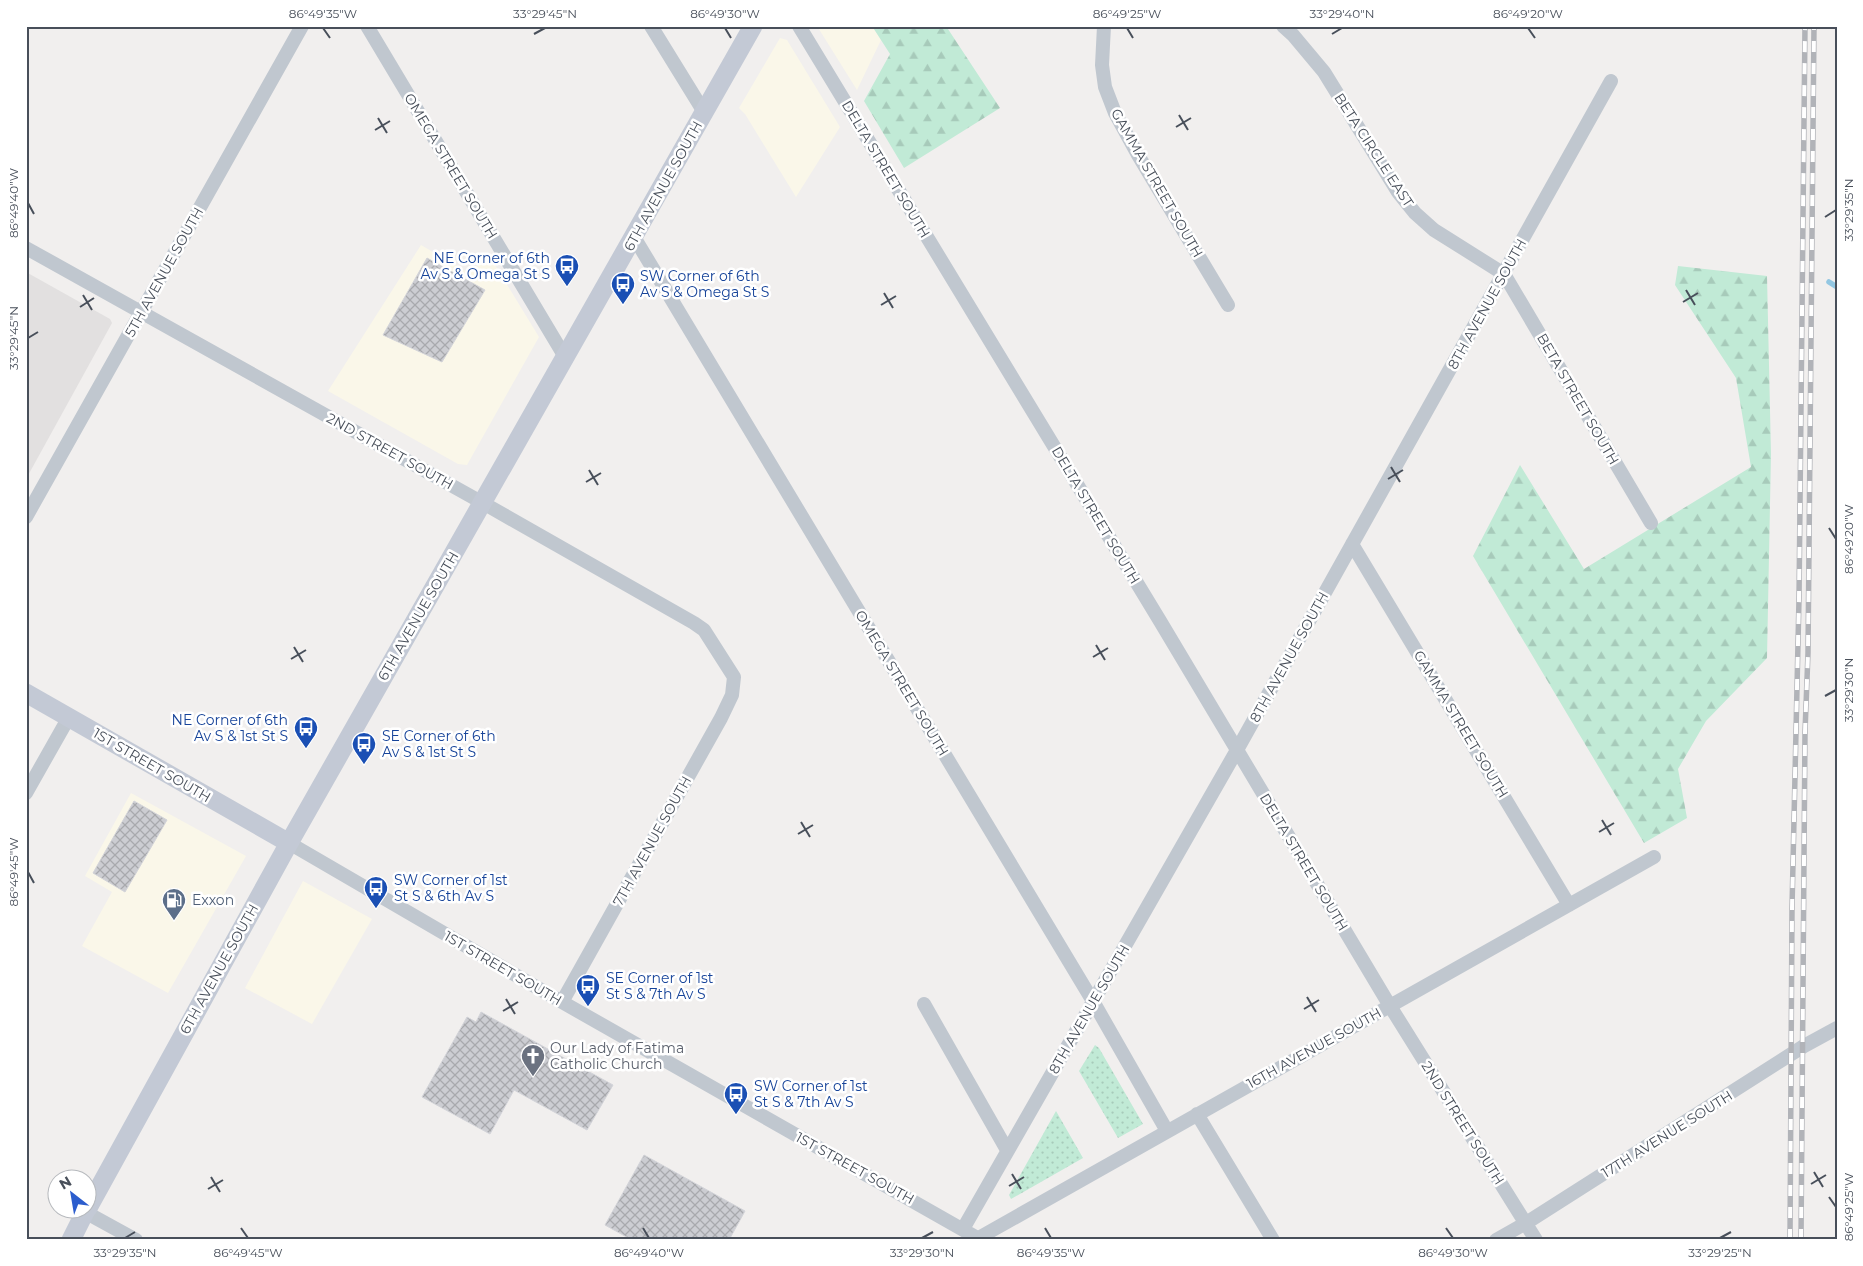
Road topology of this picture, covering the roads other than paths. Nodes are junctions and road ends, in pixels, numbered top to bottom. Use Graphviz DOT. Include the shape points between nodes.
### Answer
graph roads {
  1 [pos="302,26"];
  2 [pos="367,26"];
  3 [pos="651,26"];
  4 [pos="752,26"];
  5 [pos="799,26"];
  6 [pos="1104,26"];
  7 [pos="1283,26"];
  8 [pos="1611,82"];
  9 [pos="704,112"];
  10 [pos="634,236"];
  11 [pos="26,248"];
  12 [pos="1504,274"];
  13 [pos="1228,305"];
  14 [pos="141,313"];
  15 [pos="565,357"];
  16 [pos="483,503"];
  17 [pos="26,518"];
  18 [pos="1651,523"];
  19 [pos="1352,544"];
  20 [pos="734,677"];
  21 [pos="26,693"];
  22 [pos="68,718"];
  23 [pos="1237,750"];
  24 [pos="26,794"];
  25 [pos="289,843"];
  26 [pos="1654,856"];
  27 [pos="1569,905"];
  28 [pos="562,1002"];
  29 [pos="1094,1003"];
  30 [pos="924,1004"];
  31 [pos="1390,1006"];
  32 [pos="1837,1028"];
  33 [pos="1198,1114"];
  34 [pos="1167,1131"];
  35 [pos="1007,1150"];
  36 [pos="98,1189"];
  37 [pos="98,1216"];
  38 [pos="82,1218"];
  39 [pos="1526,1224"];
  40 [pos="963,1229"];
  41 [pos="978,1239"];
  42 [pos="71,1240"];
  43 [pos="136,1240"];
  44 [pos="1273,1240"];
  45 [pos="1496,1240"];
  46 [pos="1536,1240"];
  1 -- 14 [label="street, 5TH AVENUE SOUTH"];
  2 -- 15 [label="street, OMEGA STREET SOUTH"];
  3 -- 9 [label="street"];
  4 -- 9 [label="main road, 6TH AVENUE SOUTH"];
  5 -- 23 [label="street, DELTA STREET SOUTH"];
  6 -- 13 [label="street, GAMMA STREET SOUTH" via="1102,65 1105,87 1115,113"];
  7 -- 12 [label="street, BETA CIRCLE EAST" via="1324,72 1414,213 1434,230"];
  8 -- 12 [label="street, 8TH AVENUE SOUTH"];
  9 -- 10 [label="main road, 6TH AVENUE SOUTH"];
  10 -- 15 [label="main road, 6TH AVENUE SOUTH"];
  10 -- 29 [label="street, OMEGA STREET SOUTH"];
  11 -- 14 [label="street, 2ND STREET SOUTH"];
  12 -- 18 [label="street, BETA STREET SOUTH"];
  12 -- 19 [label="street, 8TH AVENUE SOUTH"];
  14 -- 16 [label="street, 2ND STREET SOUTH"];
  14 -- 17 [label="street, 5TH AVENUE SOUTH"];
  15 -- 16 [label="main road, 6TH AVENUE SOUTH"];
  16 -- 20 [label="street, 2ND STREET SOUTH" via="694,623 704,630"];
  16 -- 25 [label="main road, 6TH AVENUE SOUTH"];
  19 -- 23 [label="street, 8TH AVENUE SOUTH"];
  19 -- 27 [label="street, GAMMA STREET SOUTH"];
  20 -- 28 [label="street, 7TH AVENUE SOUTH" via="732,695 721,718"];
  21 -- 22 [label="main road, 1ST STREET SOUTH"];
  22 -- 24 [label="street"];
  22 -- 25 [label="main road, 1ST STREET SOUTH"];
  23 -- 29 [label="street, 8TH AVENUE SOUTH"];
  23 -- 31 [label="street, DELTA STREET SOUTH"];
  25 -- 28 [label="street, 1ST STREET SOUTH"];
  25 -- 36 [label="main road, 6TH AVENUE SOUTH"];
  26 -- 27 [label="street, 16TH AVENUE SOUTH"];
  27 -- 31 [label="street, 16TH AVENUE SOUTH"];
  28 -- 40 [label="street, 1ST STREET SOUTH"];
  29 -- 34 [label="street, OMEGA STREET SOUTH"];
  29 -- 35 [label="street, 8TH AVENUE SOUTH"];
  30 -- 35 [label="street"];
  31 -- 33 [label="street, 16TH AVENUE SOUTH"];
  31 -- 39 [label="street, 2ND STREET SOUTH"];
  32 -- 39 [label="street, 17TH AVENUE SOUTH"];
  33 -- 34 [label="street, 16TH AVENUE SOUTH"];
  33 -- 44 [label="street"];
  34 -- 41 [label="street, 16TH AVENUE SOUTH"];
  35 -- 40 [label="street, 8TH AVENUE SOUTH"];
  37 -- 43 [label="street"];
  38 -- 42 [label="main road, 6TH AVENUE SOUTH"];
  39 -- 45 [label="street, 17TH AVENUE SOUTH"];
  39 -- 46 [label="street, 2ND STREET SOUTH"];
  40 -- 41 [label="street, 1ST STREET SOUTH"];
}
